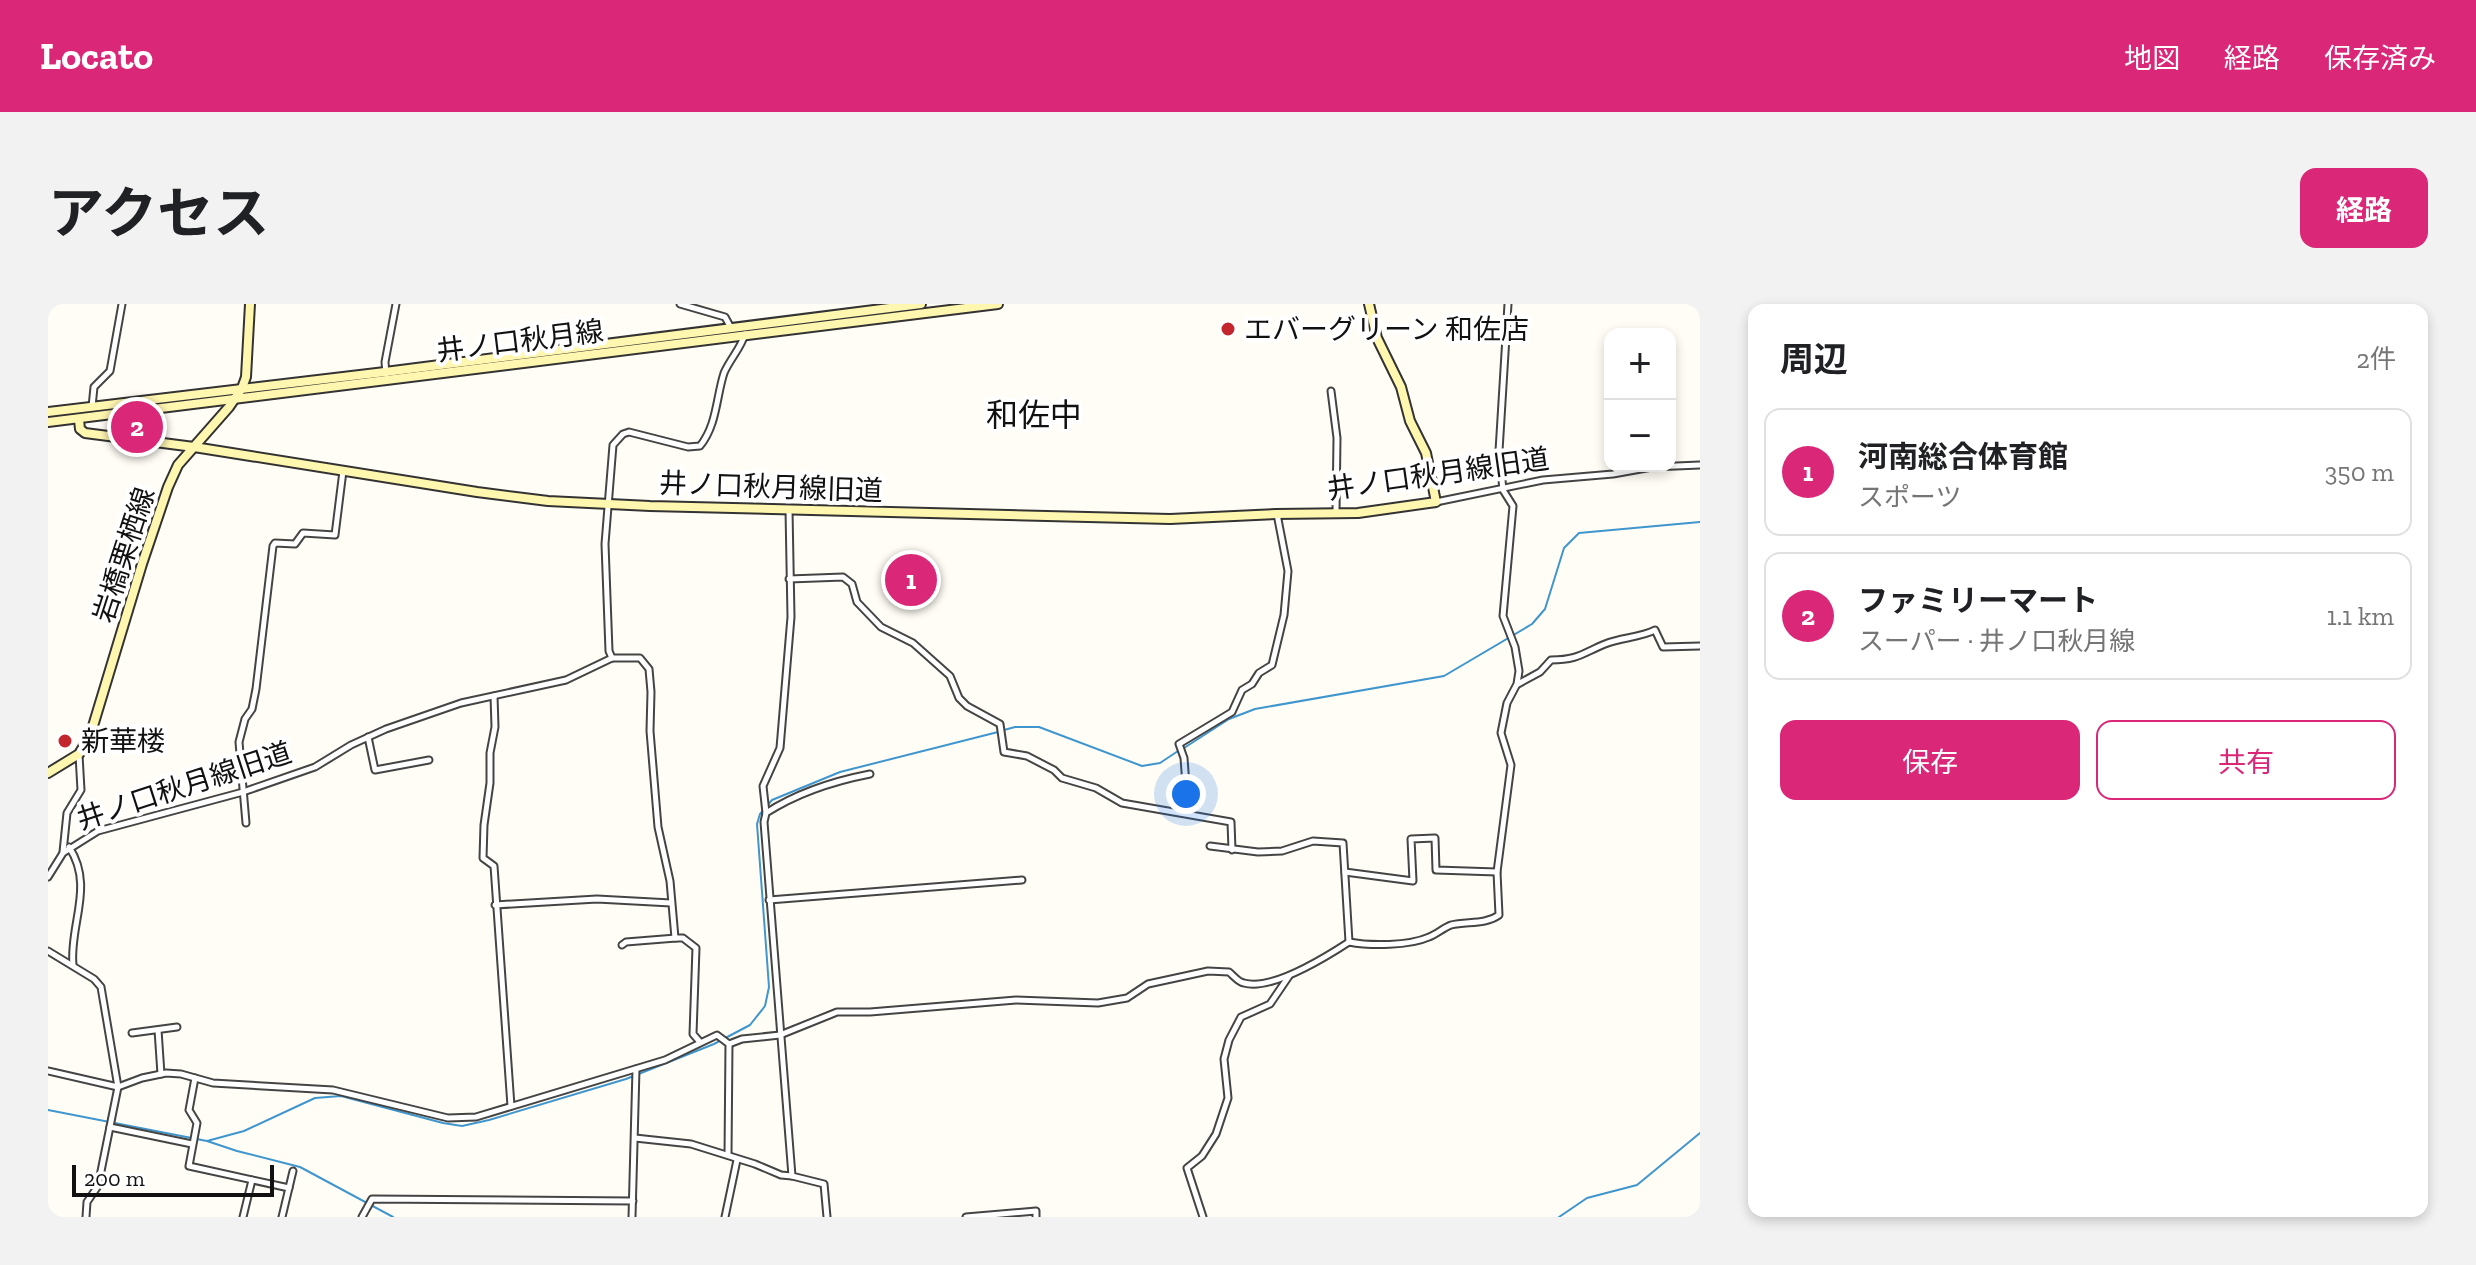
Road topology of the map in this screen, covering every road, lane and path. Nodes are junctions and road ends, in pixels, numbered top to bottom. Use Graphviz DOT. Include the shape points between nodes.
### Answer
graph roads {
  1 [pos="122,304"];
  2 [pos="250,304"];
  3 [pos="396,304"];
  4 [pos="680,304"];
  5 [pos="921,304"];
  6 [pos="998,304"];
  7 [pos="1369,304"];
  8 [pos="1508,304"];
  9 [pos="746,326"];
  10 [pos="732,329"];
  11 [pos="745,337"];
  12 [pos="386,376"];
  13 [pos="242,388"];
  14 [pos="1331,391"];
  15 [pos="235,399"];
  16 [pos="92,407"];
  17 [pos="48,412"];
  18 [pos="79,420"];
  19 [pos="48,422"];
  20 [pos="194,447"];
  21 [pos="1700,465"];
  22 [pos="343,471"];
  23 [pos="1503,490"];
  24 [pos="1436,502"];
  25 [pos="607,503"];
  26 [pos="789,510"];
  27 [pos="1336,513"];
  28 [pos="1276,514"];
  29 [pos="789,579"];
  30 [pos="1700,646"];
  31 [pos="612,658"];
  32 [pos="1517,684"];
  33 [pos="494,696"];
  34 [pos="368,737"];
  35 [pos="79,754"];
  36 [pos="429,760"];
  37 [pos="48,773"];
  38 [pos="870,774"];
  39 [pos="243,792"];
  40 [pos="1188,812"];
  41 [pos="766,813"];
  42 [pos="246,823"];
  43 [pos="1210,846"];
  44 [pos="69,847"];
  45 [pos="1232,850"];
  46 [pos="63,853"];
  47 [pos="1345,872"];
  48 [pos="1497,872"];
  49 [pos="48,877"];
  50 [pos="1022,880"];
  51 [pos="769,900"];
  52 [pos="671,903"];
  53 [pos="495,905"];
  54 [pos="677,938"];
  55 [pos="1349,942"];
  56 [pos="622,945"];
  57 [pos="48,951"];
  58 [pos="73,966"];
  59 [pos="1289,976"];
  60 [pos="177,1027"];
  61 [pos="158,1030"];
  62 [pos="132,1033"];
  63 [pos="780,1035"];
  64 [pos="700,1042"];
  65 [pos="728,1043"];
  66 [pos="636,1069"];
  67 [pos="48,1071"];
  68 [pos="161,1074"];
  69 [pos="195,1078"];
  70 [pos="118,1087"];
  71 [pos="511,1106"];
  72 [pos="110,1127"];
  73 [pos="635,1138"];
  74 [pos="192,1144"];
  75 [pos="728,1155"];
  76 [pos="737,1160"];
  77 [pos="293,1171"];
  78 [pos="792,1176"];
  79 [pos="252,1180"];
  80 [pos="289,1188"];
  81 [pos="633,1201"];
  82 [pos="86,1217"];
  83 [pos="243,1217"];
  84 [pos="282,1217"];
  85 [pos="362,1217"];
  86 [pos="632,1217"];
  87 [pos="725,1217"];
  88 [pos="827,1217"];
  89 [pos="966,1217"];
  90 [pos="1036,1217"];
  91 [pos="1203,1217"];
  1 -- 16 [label="street" via="110,371 94,387"];
  2 -- 13 [label="main road, 岩橋栗栖線"];
  3 -- 12 [label="street"];
  4 -- 10 [label="street" via="725,317"];
  5 -- 9 [label="main road, 井ノ口秋月線"];
  6 -- 11 [label="main road, 井ノ口秋月線"];
  7 -- 24 [label="main road" via="1377,338 1426,453"];
  8 -- 23 [label="street" via="1499,451"];
  9 -- 10 [label="main road, 井ノ口秋月線"];
  9 -- 11 [label="street"];
  10 -- 12 [label="main road, 井ノ口秋月線"];
  11 -- 12 [label="main road, 井ノ口秋月線"];
  11 -- 25 [label="street" via="724,375 713,422 700,446 623,434 613,445"];
  12 -- 13 [label="main road, 井ノ口秋月線"];
  12 -- 15 [label="main road, 井ノ口秋月線"];
  13 -- 15 [label="main road, 岩橋栗栖線"];
  13 -- 16 [label="main road, 井ノ口秋月線"];
  14 -- 27 [label="street" via="1337,438"];
  15 -- 18 [label="main road, 井ノ口秋月線"];
  15 -- 20 [label="main road, 岩橋栗栖線"];
  16 -- 17 [label="main road, 井ノ口秋月線"];
  18 -- 19 [label="main road, 井ノ口秋月線"];
  18 -- 20 [label="main road, 井ノ口秋月線旧道" via="85,433"];
  20 -- 22 [label="main road, 井ノ口秋月線旧道"];
  20 -- 35 [label="main road, 岩橋栗栖線" via="168,487 90,736"];
  21 -- 23 [label="street, 井ノ口秋月線旧道" via="1543,480"];
  22 -- 25 [label="main road, 井ノ口秋月線旧道" via="548,501"];
  22 -- 39 [label="street" via="335,535 303,533 295,544 273,546 256,689 239,742"];
  23 -- 24 [label="street, 井ノ口秋月線旧道"];
  23 -- 32 [label="street" via="1513,506 1503,616 1515,647"];
  24 -- 27 [label="main road, 井ノ口秋月線旧道"];
  25 -- 26 [label="main road, 井ノ口秋月線旧道"];
  25 -- 31 [label="street"];
  26 -- 28 [label="main road, 井ノ口秋月線旧道" via="1170,519"];
  26 -- 29 [label="street"];
  27 -- 28 [label="main road, 井ノ口秋月線旧道"];
  28 -- 40 [label="street" via="1288,571 1272,665 1242,690 1232,712 1179,744"];
  29 -- 40 [label="street" via="843,577 852,584 857,602 881,627 913,643 950,676 967,706 1000,724 1004,752 1027,756 1062,778 1122,803"];
  29 -- 41 [label="street" via="791,617 780,748 763,786"];
  30 -- 32 [label="street" via="1663,647 1655,630 1569,660 1551,660"];
  31 -- 33 [label="street, 井ノ口秋月線旧道" via="566,680"];
  31 -- 52 [label="street" via="640,658 649,669 658,827"];
  32 -- 48 [label="street" via="1501,733 1511,765"];
  33 -- 34 [label="street, 井ノ口秋月線旧道"];
  33 -- 53 [label="street" via="483,858 494,866"];
  34 -- 36 [label="street" via="375,770"];
  34 -- 39 [label="street, 井ノ口秋月線旧道" via="315,767"];
  35 -- 37 [label="main road"];
  35 -- 46 [label="street" via="81,790 67,813"];
  38 -- 41 [label="street" via="840,780"];
  39 -- 42 [label="street"];
  39 -- 44 [label="street, 井ノ口秋月線旧道" via="98,831"];
  40 -- 45 [label="street" via="1231,822"];
  41 -- 51 [label="street"];
  43 -- 45 [label="street"];
  44 -- 46 [label="street, 井ノ口秋月線旧道"];
  44 -- 58 [label="street" via="78,863 81,887"];
  45 -- 47 [label="street" via="1282,851 1313,841 1343,843"];
  46 -- 49 [label="street, 井ノ口秋月線旧道"];
  47 -- 48 [label="street" via="1413,881 1411,839 1435,838 1436,870"];
  47 -- 55 [label="street"];
  48 -- 55 [label="street" via="1499,915 1491,920 1449,926 1426,939"];
  50 -- 51 [label="street"];
  51 -- 63 [label="street"];
  52 -- 53 [label="street" via="597,899"];
  52 -- 54 [label="street"];
  53 -- 71 [label="street"];
  54 -- 56 [label="street"];
  54 -- 64 [label="street" via="696,948 693,1034"];
  55 -- 59 [label="street"];
  57 -- 58 [label="street"];
  58 -- 70 [label="street" via="101,987"];
  59 -- 63 [label="street" via="1256,985 1241,983 1229,972 1208,971 1148,984 1127,998 1098,1003 1016,1000 837,1012"];
  59 -- 91 [label="street" via="1270,1004 1241,1017 1229,1040 1224,1059 1228,1098 1216,1134 1187,1168"];
  60 -- 61 [label="street"];
  61 -- 62 [label="street"];
  61 -- 68 [label="street"];
  63 -- 65 [label="street"];
  63 -- 78 [label="street"];
  64 -- 65 [label="street" via="717,1035"];
  64 -- 66 [label="street"];
  65 -- 75 [label="street"];
  66 -- 71 [label="street"];
  66 -- 73 [label="street"];
  67 -- 70 [label="street"];
  68 -- 69 [label="street"];
  68 -- 70 [label="street"];
  69 -- 71 [label="street" via="333,1090 448,1118 476,1117"];
  69 -- 74 [label="street" via="189,1110 197,1123"];
  70 -- 72 [label="street"];
  72 -- 74 [label="street"];
  72 -- 82 [label="street"];
  73 -- 75 [label="street" via="691,1144"];
  73 -- 81 [label="street"];
  74 -- 79 [label="street" via="189,1166"];
  75 -- 76 [label="street"];
  76 -- 78 [label="street"];
  76 -- 87 [label="street"];
  77 -- 80 [label="street"];
  78 -- 88 [label="street" via="824,1184"];
  79 -- 80 [label="street"];
  79 -- 83 [label="street"];
  80 -- 84 [label="street"];
  81 -- 85 [label="street" via="372,1199"];
  81 -- 86 [label="street"];
  89 -- 90 [label="street" via="1036,1211"];
}
